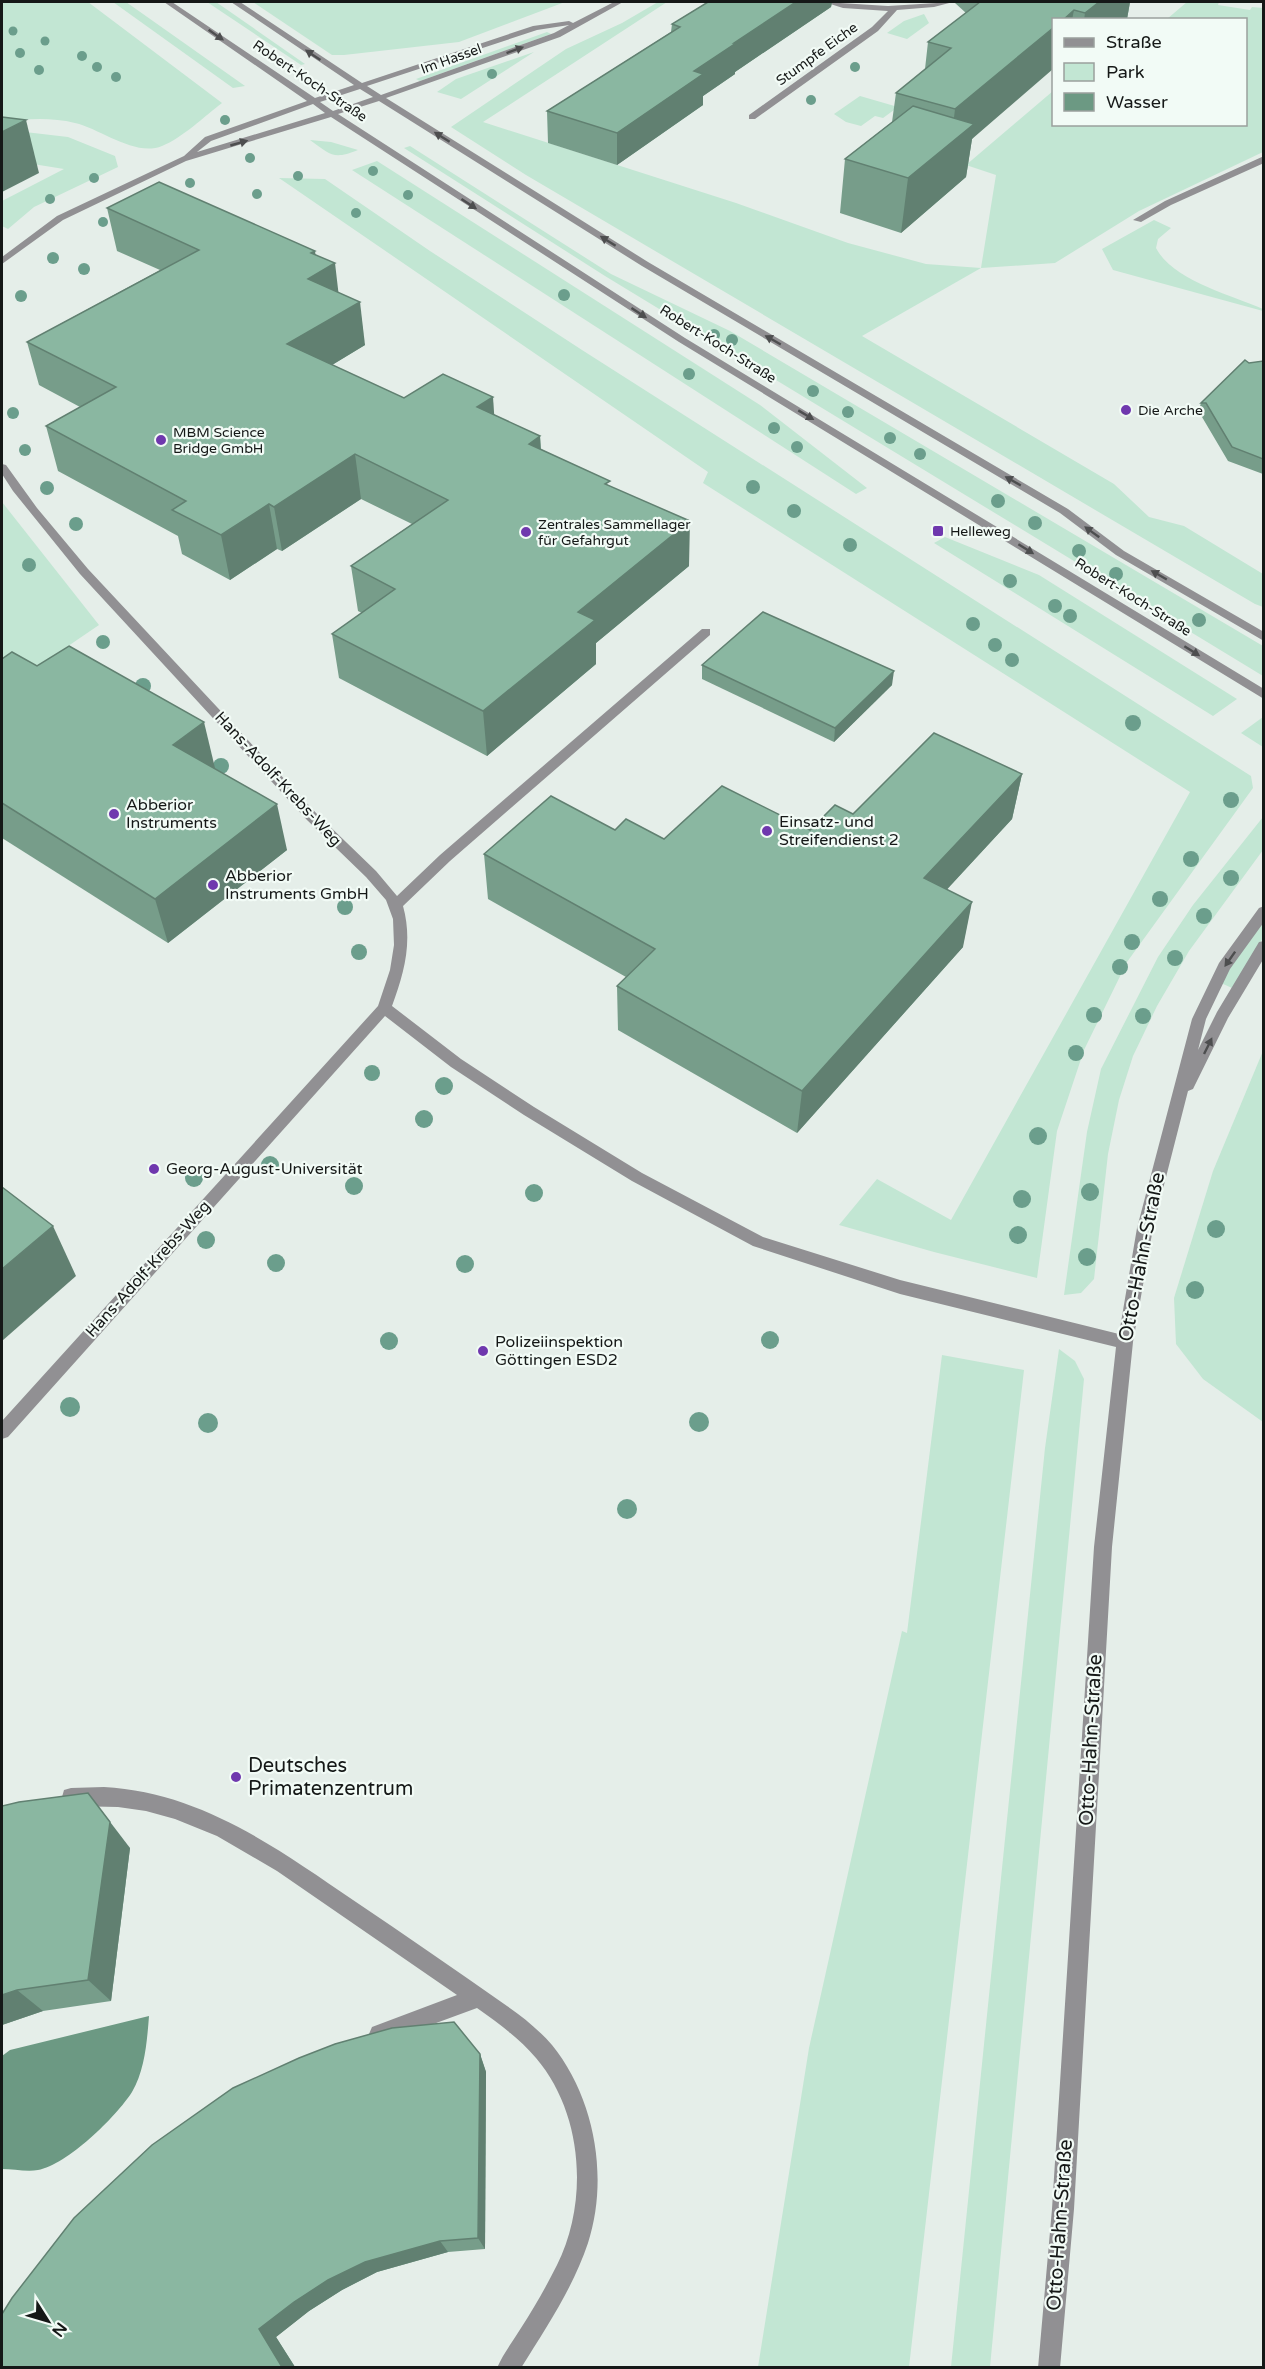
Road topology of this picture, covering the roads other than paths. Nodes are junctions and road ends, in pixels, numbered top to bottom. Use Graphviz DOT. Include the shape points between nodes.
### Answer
graph roads {
  1 [pos="168,2"];
  2 [pos="235,2"];
  3 [pos="620,2"];
  4 [pos="828,2"];
  5 [pos="950,2"];
  6 [pos="894,9"];
  7 [pos="578,22"];
  8 [pos="362,87"];
  9 [pos="381,98"];
  10 [pos="314,102"];
  11 [pos="332,114"];
  12 [pos="752,117"];
  13 [pos="183,159"];
  14 [pos="1263,159"];
  15 [pos="1138,220"];
  16 [pos="2,261"];
  17 [pos="2,467"];
  18 [pos="706,632"];
  19 [pos="1263,637"];
  20 [pos="1263,695"];
  21 [pos="396,905"];
  22 [pos="1263,911"];
  23 [pos="1263,946"];
  24 [pos="384,1008"];
  25 [pos="1173,1118"];
  26 [pos="1125,1342"];
  27 [pos="2,1432"];
  28 [pos="50,1799"];
  29 [pos="477,1998"];
  30 [pos="361,2041"];
  31 [pos="508,2367"];
  32 [pos="1049,2367"];
  1 -- 10 [label="street, Robert-Koch-Straße, one-way"];
  8 -- 2 [label="street, Robert-Koch-Straße, one-way"];
  3 -- 7 [label="street, Im Hassel"];
  4 -- 6 [label="street, Stumpfe Eiche"];
  5 -- 6 [label="street, Stumpfe Eiche"];
  6 -- 12 [label="street, Stumpfe Eiche" via="875,29"];
  7 -- 8 [label="street, Im Hassel" via="536,28"];
  9 -- 7 [label="street, Im Hassel, one-way" via="557,35"];
  8 -- 9 [label="street, Robert-Koch-Straße"];
  8 -- 10 [label="street"];
  9 -- 11 [label="street, Im Hassel"];
  19 -- 9 [label="street, Robert-Koch-Straße, one-way" via="1120,553 1064,511 675,283"];
  10 -- 11 [label="street, Robert-Koch-Straße"];
  10 -- 13 [label="street" via="208,139"];
  13 -- 11 [label="street, one-way"];
  11 -- 20 [label="street, Robert-Koch-Straße, one-way" via="682,340"];
  13 -- 16 [label="street" via="60,218"];
  14 -- 15 [label="street"];
  17 -- 21 [label="street, Hans-Adolf-Krebs-Weg" via="25,503 76,563"];
  18 -- 21 [label="street"];
  21 -- 24 [label="street, Hans-Adolf-Krebs-Weg" via="402,940 396,976"];
  22 -- 25 [label="street, Otto-Hahn-Straße, one-way" via="1224,967 1199,1019"];
  25 -- 23 [label="street, Otto-Hahn-Straße, one-way" via="1222,1016"];
  24 -- 26 [label="street" via="456,1063 529,1111 637,1177 758,1242 900,1287"];
  24 -- 27 [label="street, Hans-Adolf-Krebs-Weg"];
  25 -- 26 [label="street, Otto-Hahn-Straße" via="1144,1228"];
  26 -- 32 [label="street, Otto-Hahn-Straße" via="1103,1547 1063,2209"];
  28 -- 29 [label="street" via="140,1798 214,1824 267,1853"];
  29 -- 30 [label="street"];
  29 -- 31 [label="street" via="516,2025 555,2066 576,2111 587,2161 587,2212 580,2237 558,2286"];
}
